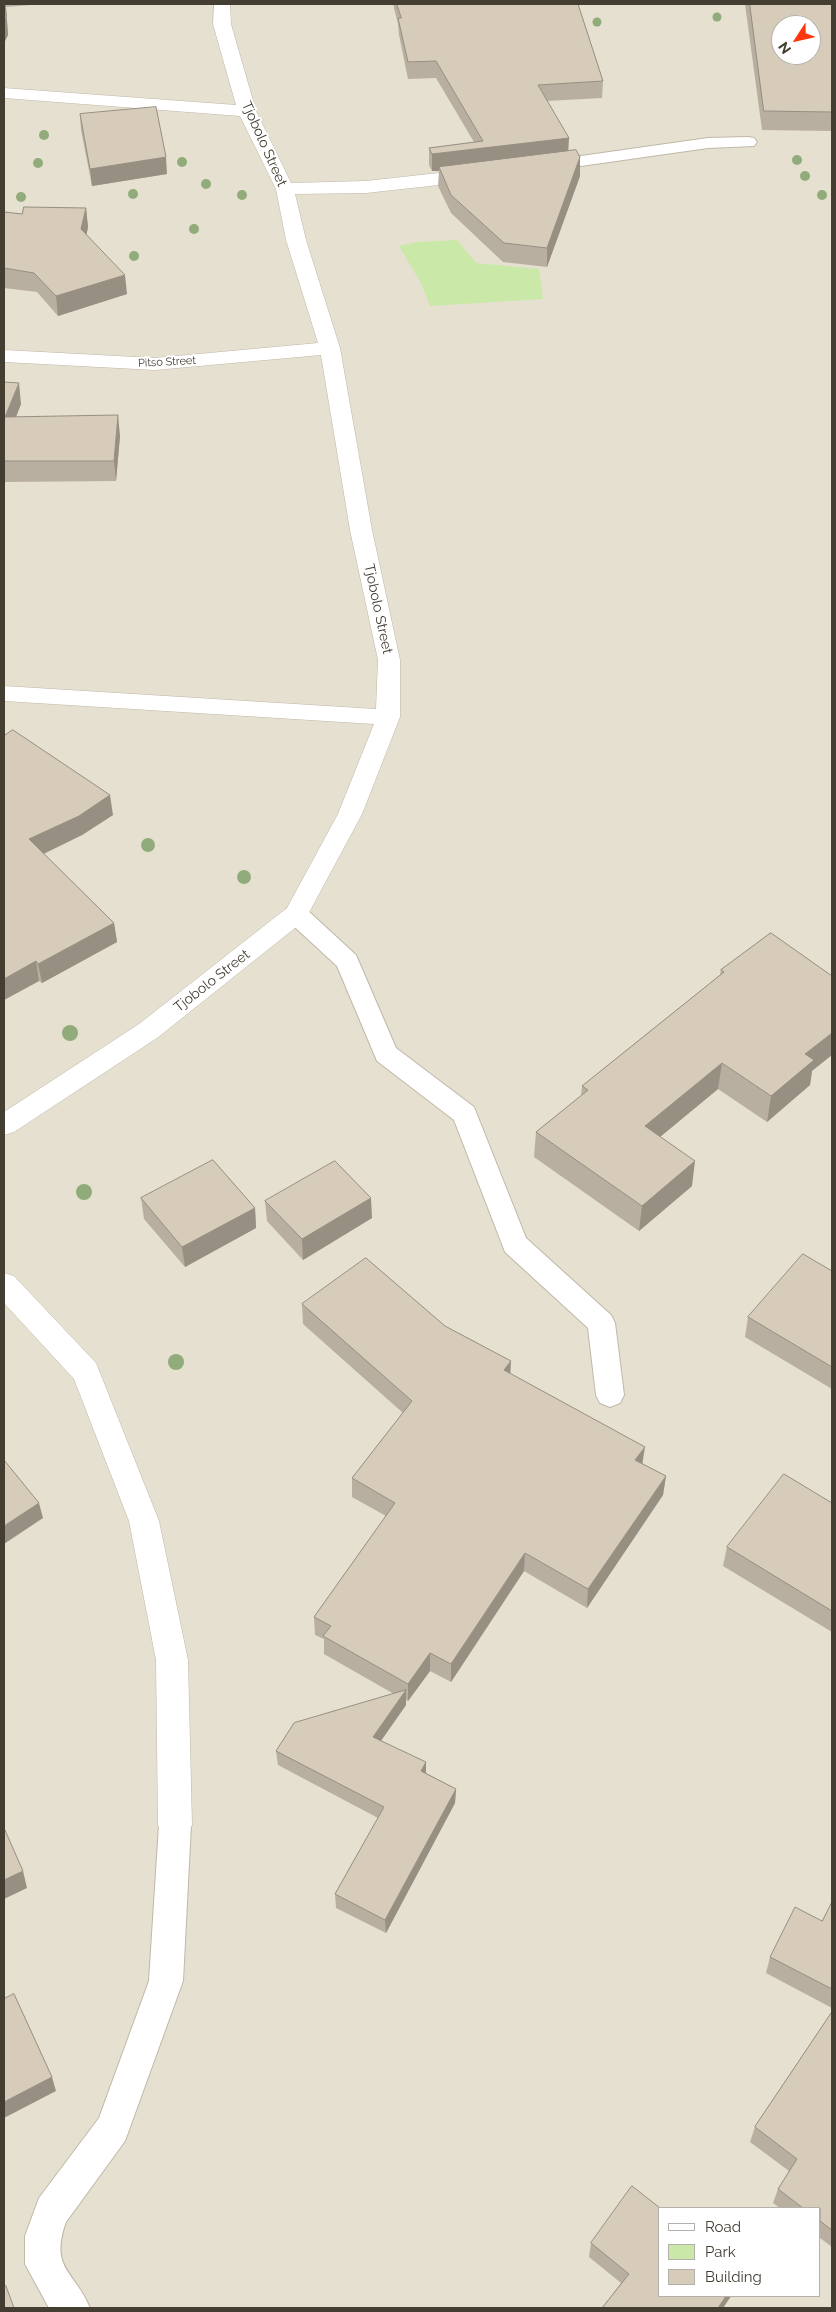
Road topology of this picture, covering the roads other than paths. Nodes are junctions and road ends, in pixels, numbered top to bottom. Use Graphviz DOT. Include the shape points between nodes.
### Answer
graph roads {
  1 [pos="222,4"];
  2 [pos="4,93"];
  3 [pos="247,111"];
  4 [pos="748,142"];
  5 [pos="581,160"];
  6 [pos="562,163"];
  7 [pos="495,172"];
  8 [pos="285,189"];
  9 [pos="330,348"];
  10 [pos="4,356"];
  11 [pos="4,693"];
  12 [pos="388,717"];
  13 [pos="296,914"];
  14 [pos="4,1125"];
  15 [pos="4,1284"];
  16 [pos="610,1395"];
  17 [pos="175,1825"];
  18 [pos="72,2308"];
  1 -- 3 [label="street, Tjobolo Street" via="222,24"];
  2 -- 3 [label="street"];
  3 -- 8 [label="street, Tjobolo Street"];
  4 -- 5 [label="lane" via="708,142"];
  5 -- 6 [label="street"];
  7 -- 8 [label="street" via="366,187"];
  8 -- 9 [label="street, Tjobolo Street" via="296,240"];
  9 -- 10 [label="street, Pitso Street" via="155,364"];
  9 -- 12 [label="street, Tjobolo Street" via="360,530 389,660"];
  11 -- 12 [label="street"];
  12 -- 13 [label="street, Tjobolo Street" via="350,814"];
  13 -- 14 [label="street, Tjobolo Street" via="148,1031"];
  13 -- 16 [label="lane" via="346,961 386,1054 465,1114 515,1244 601,1323"];
  15 -- 17 [label="street" via="86,1372 144,1521 172,1660"];
  17 -- 18 [label="lane" via="166,1982 113,2129 52,2210 43,2236 43,2264"];
}
